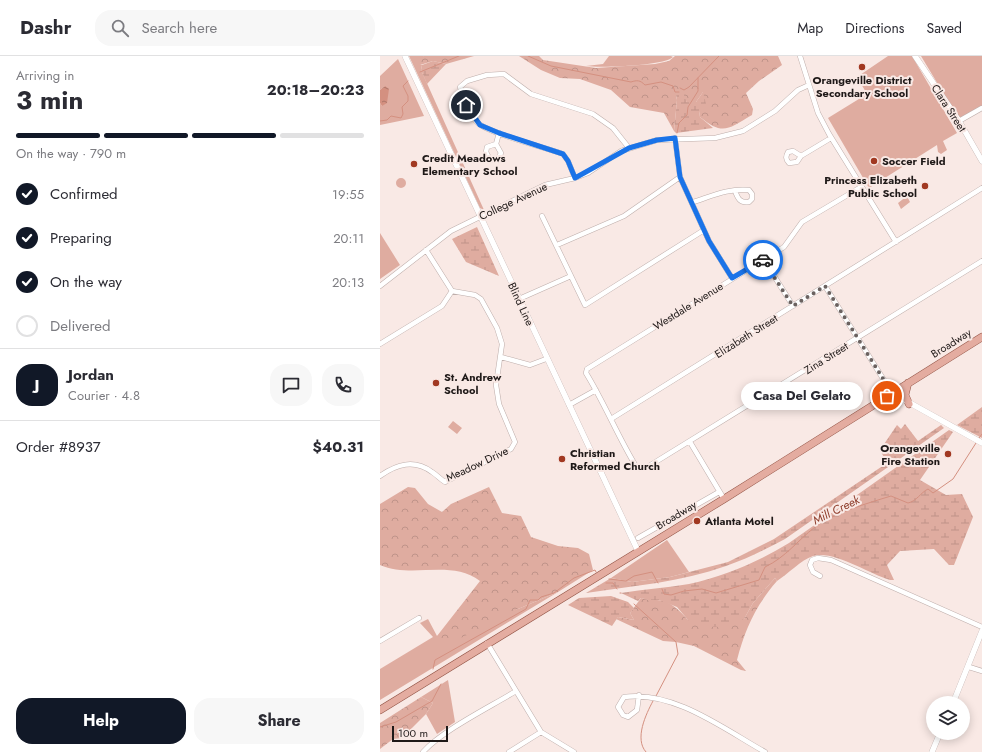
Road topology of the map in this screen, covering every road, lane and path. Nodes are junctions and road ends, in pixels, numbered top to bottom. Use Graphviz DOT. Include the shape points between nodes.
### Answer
graph roads {
  1 [pos="405,56"];
  2 [pos="800,56"];
  3 [pos="914,56"];
  4 [pos="809,85"];
  5 [pos="982,108"];
  6 [pos="959,121"];
  7 [pos="499,133"];
  8 [pos="675,138"];
  9 [pos="831,138"];
  10 [pos="496,144"];
  11 [pos="629,148"];
  12 [pos="801,156"];
  13 [pos="982,161"];
  14 [pos="680,177"];
  15 [pos="575,178"];
  16 [pos="861,187"];
  17 [pos="982,188"];
  18 [pos="735,191"];
  19 [pos="693,202"];
  20 [pos="481,216"];
  21 [pos="542,216"];
  22 [pos="704,230"];
  23 [pos="896,242"];
  24 [pos="557,245"];
  25 [pos="426,250"];
  26 [pos="764,260"];
  27 [pos="982,261"];
  28 [pos="571,276"];
  29 [pos="732,278"];
  30 [pos="380,286"];
  31 [pos="825,286"];
  32 [pos="452,291"];
  33 [pos="519,299"];
  34 [pos="793,306"];
  35 [pos="982,337"];
  36 [pos="858,338"];
  37 [pos="380,344"];
  38 [pos="501,357"];
  39 [pos="546,359"];
  40 [pos="908,383"];
  41 [pos="596,390"];
  42 [pos="892,393"];
  43 [pos="909,404"];
  44 [pos="569,405"];
  45 [pos="611,419"];
  46 [pos="690,442"];
  47 [pos="981,442"];
  48 [pos="380,476"];
  49 [pos="719,492"];
  50 [pos="724,499"];
  51 [pos="638,538"];
  52 [pos="638,551"];
  53 [pos="820,576"];
  54 [pos="419,618"];
  55 [pos="982,627"];
  56 [pos="982,631"];
  57 [pos="380,641"];
  58 [pos="487,644"];
  59 [pos="969,667"];
  60 [pos="982,671"];
  61 [pos="516,691"];
  62 [pos="639,695"];
  63 [pos="956,696"];
  64 [pos="380,710"];
  65 [pos="541,732"];
  66 [pos="937,740"];
  67 [pos="423,752"];
  68 [pos="509,752"];
  69 [pos="574,752"];
  70 [pos="765,752"];
  71 [pos="932,752"];
  1 -- 20 [label="street, Blind Line"];
  2 -- 4 [label="street"];
  3 -- 6 [label="street, Clara Street"];
  4 -- 8 [label="street, College Avenue" via="798,90 774,111 743,131 715,138"];
  4 -- 9 [label="street" via="818,113"];
  5 -- 6 [label="street"];
  6 -- 13 [label="street, Clara Street"];
  7 -- 10 [label="street"];
  7 -- 11 [label="street" via="476,122 466,105 460,87 487,75 504,74 531,94 593,114 613,128"];
  7 -- 15 [label="street" via="563,154"];
  8 -- 11 [label="street, College Avenue"];
  8 -- 14 [label="street"];
  9 -- 12 [label="street"];
  9 -- 16 [label="street"];
  11 -- 15 [label="street, College Avenue"];
  14 -- 19 [label="street"];
  14 -- 24 [label="street" via="624,216"];
  15 -- 20 [label="street, College Avenue" via="545,185"];
  16 -- 23 [label="street"];
  16 -- 26 [label="street, Westdale Avenue" via="802,222 784,247"];
  17 -- 23 [label="street, Elizabeth Street"];
  18 -- 19 [label="street" via="719,192"];
  19 -- 22 [label="street"];
  20 -- 25 [label="street, College Avenue" via="451,231"];
  20 -- 33 [label="street, Blind Line"];
  21 -- 24 [label="street"];
  22 -- 28 [label="street" via="585,305"];
  22 -- 29 [label="street"];
  23 -- 31 [label="street, Elizabeth Street"];
  24 -- 28 [label="street"];
  25 -- 30 [label="street, College Avenue"];
  25 -- 32 [label="street"];
  26 -- 29 [label="street, Westdale Avenue"];
  26 -- 34 [label="street"];
  27 -- 36 [label="street, Zina Street"];
  28 -- 33 [label="street"];
  29 -- 41 [label="street, Westdale Avenue" via="590,366 586,374"];
  31 -- 34 [label="street, Elizabeth Street"];
  31 -- 36 [label="street"];
  32 -- 37 [label="street" via="442,306"];
  32 -- 38 [label="street, Meadow Drive" via="475,295 484,303 500,336"];
  33 -- 39 [label="street, Blind Line"];
  34 -- 45 [label="street, Elizabeth Street"];
  35 -- 40 [label="main road, Broadway"];
  36 -- 42 [label="street"];
  36 -- 46 [label="street, Zina Street"];
  38 -- 39 [label="street" via="530,365"];
  38 -- 48 [label="street, Meadow Drive" via="496,385 499,404 515,442 511,449 445,482 423,467 410,464 396,466"];
  39 -- 44 [label="street, Blind Line"];
  40 -- 42 [label="main road, Broadway"];
  40 -- 43 [label="main road" via="905,394"];
  41 -- 44 [label="street"];
  41 -- 45 [label="street"];
  42 -- 43 [label="street"];
  42 -- 50 [label="main road, Broadway"];
  43 -- 47 [label="street"];
  44 -- 52 [label="street, Blind Line"];
  45 -- 46 [label="street, Zina Street" via="637,468 643,469"];
  46 -- 49 [label="street"];
  49 -- 50 [label="street"];
  49 -- 51 [label="street"];
  50 -- 52 [label="main road, Broadway"];
  52 -- 58 [label="main road, Broadway"];
  53 -- 55 [label="street" via="813,572 810,565 812,560 831,560"];
  54 -- 57 [label="street"];
  56 -- 59 [label="street"];
  58 -- 61 [label="street"];
  58 -- 64 [label="main road, Broadway"];
  59 -- 60 [label="street"];
  59 -- 63 [label="street"];
  61 -- 65 [label="street"];
  61 -- 67 [label="street"];
  62 -- 62 [label="street" via="624,697 618,707 622,715 628,717 637,710"];
  62 -- 70 [label="street" via="676,703"];
  65 -- 68 [label="street"];
  65 -- 69 [label="street"];
  66 -- 71 [label="street"];
}
